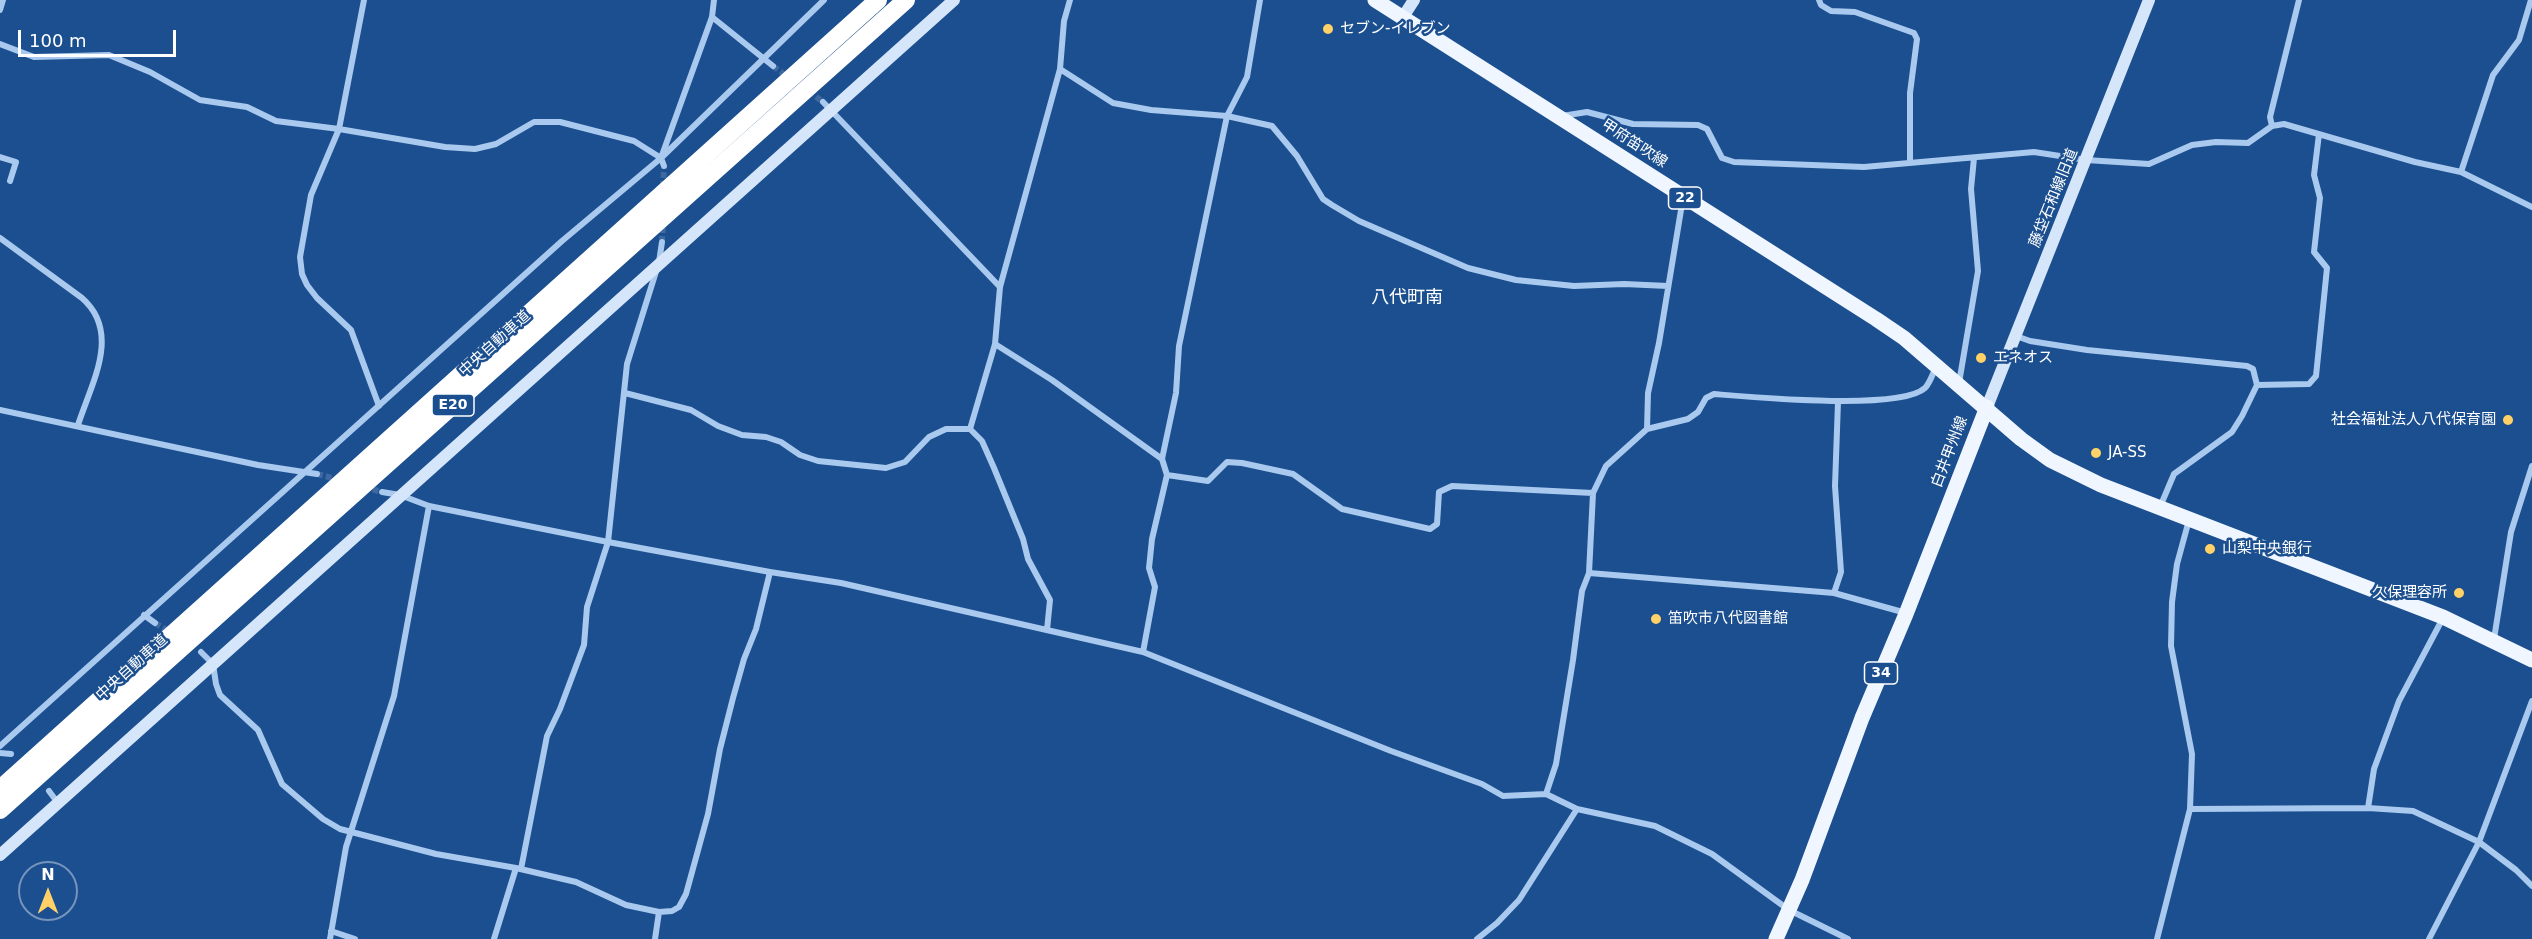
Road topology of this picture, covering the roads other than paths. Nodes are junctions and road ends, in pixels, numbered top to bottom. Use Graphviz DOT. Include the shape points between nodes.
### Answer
graph roads {
  1 [pos="3,0"];
  2 [pos="364,0"];
  3 [pos="714,0"];
  4 [pos="824,0"];
  5 [pos="878,0"];
  6 [pos="906,0"];
  7 [pos="954,0"];
  8 [pos="1070,0"];
  9 [pos="1260,0"];
  10 [pos="1375,0"];
  11 [pos="1414,0"];
  12 [pos="1818,0"];
  13 [pos="2148,0"];
  14 [pos="2299,0"];
  15 [pos="2531,0"];
  16 [pos="0,10"];
  17 [pos="1402,17"];
  18 [pos="712,18"];
  19 [pos="0,44"];
  20 [pos="764,60"];
  21 [pos="773,66"];
  22 [pos="1060,69"];
  23 [pos="827,105"];
  24 [pos="1227,116"];
  25 [pos="1557,116"];
  26 [pos="2272,126"];
  27 [pos="339,129"];
  28 [pos="2319,134"];
  29 [pos="0,157"];
  30 [pos="661,158"];
  31 [pos="1974,158"];
  32 [pos="2086,160"];
  33 [pos="1910,162"];
  34 [pos="664,166"];
  35 [pos="2461,172"];
  36 [pos="10,181"];
  37 [pos="1683,197"];
  38 [pos="2532,207"];
  39 [pos="0,238"];
  40 [pos="662,242"];
  41 [pos="659,262"];
  42 [pos="1668,286"];
  43 [pos="1000,287"];
  44 [pos="2016,336"];
  45 [pos="995,344"];
  46 [pos="1937,365"];
  47 [pos="1959,383"];
  48 [pos="2257,385"];
  49 [pos="625,393"];
  50 [pos="1838,402"];
  51 [pos="379,406"];
  52 [pos="1987,407"];
  53 [pos="0,410"];
  54 [pos="78,425"];
  55 [pos="970,429"];
  56 [pos="1647,429"];
  57 [pos="1162,459"];
  58 [pos="2532,466"];
  59 [pos="306,472"];
  60 [pos="317,474"];
  61 [pos="1167,475"];
  62 [pos="382,492"];
  63 [pos="1593,493"];
  64 [pos="400,495"];
  65 [pos="429,506"];
  66 [pos="2159,507"];
  67 [pos="2189,519"];
  68 [pos="608,542"];
  69 [pos="770,572"];
  70 [pos="1589,573"];
  71 [pos="1834,593"];
  72 [pos="1906,614"];
  73 [pos="144,615"];
  74 [pos="2443,617"];
  75 [pos="155,623"];
  76 [pos="1047,630"];
  77 [pos="2494,640"];
  78 [pos="201,652"];
  79 [pos="1143,652"];
  80 [pos="2532,660"];
  81 [pos="213,664"];
  82 [pos="2532,701"];
  83 [pos="0,746"];
  84 [pos="0,753"];
  85 [pos="11,754"];
  86 [pos="0,789"];
  87 [pos="49,791"];
  88 [pos="1546,794"];
  89 [pos="58,803"];
  90 [pos="2368,808"];
  91 [pos="1577,809"];
  92 [pos="2190,809"];
  93 [pos="0,810"];
  94 [pos="350,831"];
  95 [pos="2479,842"];
  96 [pos="0,855"];
  97 [pos="518,868"];
  98 [pos="2532,886"];
  99 [pos="1789,910"];
  100 [pos="659,912"];
  101 [pos="331,931"];
  102 [pos="330,939"];
  103 [pos="356,939"];
  104 [pos="494,939"];
  105 [pos="655,939"];
  106 [pos="1477,939"];
  107 [pos="1776,939"];
  108 [pos="1848,939"];
  109 [pos="2157,939"];
  110 [pos="2430,939"];
  1 -- 16 [label="street"];
  2 -- 27 [label="street"];
  3 -- 18 [label="street"];
  4 -- 20 [label="street"];
  5 -- 86 [label="highway, 中央自動車道 / E20"];
  6 -- 93 [label="highway, 中央自動車道 / E20"];
  7 -- 23 [label="street"];
  8 -- 22 [label="street"];
  9 -- 24 [label="street" via="1247,77"];
  10 -- 17 [label="main road, 甲府笛吹線 / 22"];
  11 -- 17 [label="street"];
  12 -- 33 [label="street" via="1831,11 1855,12 1914,33 1917,39 1910,93"];
  13 -- 32 [label="street, 藤垈石和線旧道"];
  14 -- 26 [label="street" via="2270,117"];
  15 -- 35 [label="street" via="2519,40 2493,75"];
  17 -- 25 [label="main road, 甲府笛吹線 / 22"];
  18 -- 20 [label="street"];
  18 -- 30 [label="street"];
  19 -- 27 [label="street" via="34,57 109,54 200,100 248,107 276,121"];
  20 -- 21 [label="street"];
  20 -- 30 [label="street"];
  22 -- 24 [label="street" via="1113,103"];
  22 -- 43 [label="street"];
  23 -- 41 [label="street"];
  23 -- 43 [label="street"];
  24 -- 42 [label="street" via="1272,126 1297,156 1323,199 1332,205 1359,221 1468,268 1516,280 1574,286"];
  24 -- 57 [label="street" via="1181,335 1176,393"];
  25 -- 33 [label="street" via="1587,112 1633,124 1698,125 1707,129 1722,158 1734,162 1864,167"];
  25 -- 37 [label="main road, 甲府笛吹線 / 22"];
  26 -- 28 [label="street" via="2284,124"];
  26 -- 32 [label="street" via="2248,143 2192,145 2149,164"];
  27 -- 30 [label="street" via="474,149 496,144 534,122 560,122 634,141"];
  27 -- 51 [label="street" via="311,195 300,257 302,274 317,298 351,330"];
  28 -- 35 [label="street"];
  28 -- 48 [label="street" via="2314,175 2320,198 2314,252 2326,268 2316,376 2309,384"];
  29 -- 36 [label="street" via="16,162"];
  30 -- 34 [label="street"];
  30 -- 51 [label="street" via="562,241"];
  31 -- 32 [label="street" via="2034,152"];
  31 -- 33 [label="street"];
  31 -- 47 [label="street" via="1971,189 1978,271"];
  32 -- 44 [label="street, 藤垈石和線旧道"];
  35 -- 38 [label="street"];
  37 -- 42 [label="street"];
  37 -- 46 [label="main road, 甲府笛吹線 / 22" via="1876,319"];
  39 -- 54 [label="street" via="82,298 100,322 103,351"];
  40 -- 41 [label="street"];
  41 -- 49 [label="street" via="627,364"];
  41 -- 64 [label="street"];
  42 -- 56 [label="street" via="1648,393"];
  43 -- 45 [label="street"];
  44 -- 48 [label="street" via="2087,350 2247,366 2253,369"];
  44 -- 52 [label="street, 藤垈石和線旧道"];
  45 -- 55 [label="street"];
  45 -- 57 [label="street"];
  46 -- 47 [label="main road, 甲府笛吹線 / 22"];
  46 -- 50 [label="street" via="1926,387 1915,393"];
  47 -- 52 [label="main road, 甲府笛吹線 / 22"];
  48 -- 66 [label="street" via="2232,432 2174,474"];
  49 -- 55 [label="street" via="691,410 718,426 774,440 809,458 852,465 886,468 905,462 929,437 946,429"];
  49 -- 68 [label="street"];
  50 -- 56 [label="street" via="1714,394 1688,419"];
  50 -- 71 [label="street" via="1835,486 1841,572"];
  51 -- 59 [label="street"];
  52 -- 66 [label="main road, 白井甲州線" via="2050,460"];
  52 -- 72 [label="main road, 白井甲州線 / 34"];
  53 -- 54 [label="street"];
  54 -- 59 [label="street"];
  55 -- 76 [label="street" via="982,441 1028,559 1050,600"];
  56 -- 63 [label="street" via="1606,466"];
  57 -- 61 [label="street"];
  58 -- 77 [label="street" via="2511,532"];
  59 -- 60 [label="street"];
  59 -- 73 [label="street"];
  61 -- 63 [label="street" via="1208,481 1227,462 1242,463 1293,474 1342,509 1430,529 1437,524 1439,492 1452,486"];
  61 -- 79 [label="street" via="1152,538 1149,568 1155,587"];
  62 -- 64 [label="street"];
  63 -- 70 [label="street"];
  64 -- 65 [label="street"];
  64 -- 81 [label="street"];
  65 -- 68 [label="street"];
  65 -- 94 [label="street" via="394,696"];
  66 -- 67 [label="main road, 白井甲州線"];
  67 -- 74 [label="main road, 白井甲州線"];
  67 -- 92 [label="street" via="2177,564 2171,646 2192,754"];
  68 -- 69 [label="street"];
  68 -- 97 [label="street" via="587,607 584,645 547,736"];
  69 -- 76 [label="street" via="841,583"];
  69 -- 100 [label="street" via="728,718 686,894 679,907"];
  70 -- 71 [label="street"];
  70 -- 88 [label="street" via="1582,591 1556,764"];
  71 -- 72 [label="street"];
  72 -- 99 [label="main road, 白井甲州線 / 34"];
  73 -- 75 [label="street"];
  73 -- 83 [label="street"];
  74 -- 77 [label="main road, 白井甲州線"];
  74 -- 90 [label="street" via="2399,701 2373,769"];
  76 -- 79 [label="street"];
  77 -- 80 [label="main road, 白井甲州線"];
  78 -- 81 [label="street"];
  79 -- 88 [label="street" via="1482,784 1503,796"];
  81 -- 89 [label="street"];
  81 -- 94 [label="street" via="220,695 258,730 282,784 323,819"];
  82 -- 95 [label="street"];
  84 -- 85 [label="street"];
  87 -- 89 [label="street"];
  88 -- 91 [label="street"];
  89 -- 96 [label="street"];
  90 -- 92 [label="street"];
  90 -- 95 [label="street" via="2413,811"];
  91 -- 99 [label="street" via="1655,826 1712,854"];
  91 -- 106 [label="street" via="1519,900"];
  92 -- 109 [label="street"];
  94 -- 97 [label="street" via="436,854"];
  94 -- 101 [label="street"];
  95 -- 98 [label="street"];
  95 -- 110 [label="street"];
  97 -- 100 [label="street" via="576,882 626,905"];
  97 -- 104 [label="street"];
  99 -- 107 [label="main road, 白井甲州線 / 34"];
  99 -- 108 [label="street"];
  100 -- 105 [label="street"];
  101 -- 102 [label="street"];
  101 -- 103 [label="street"];
}
